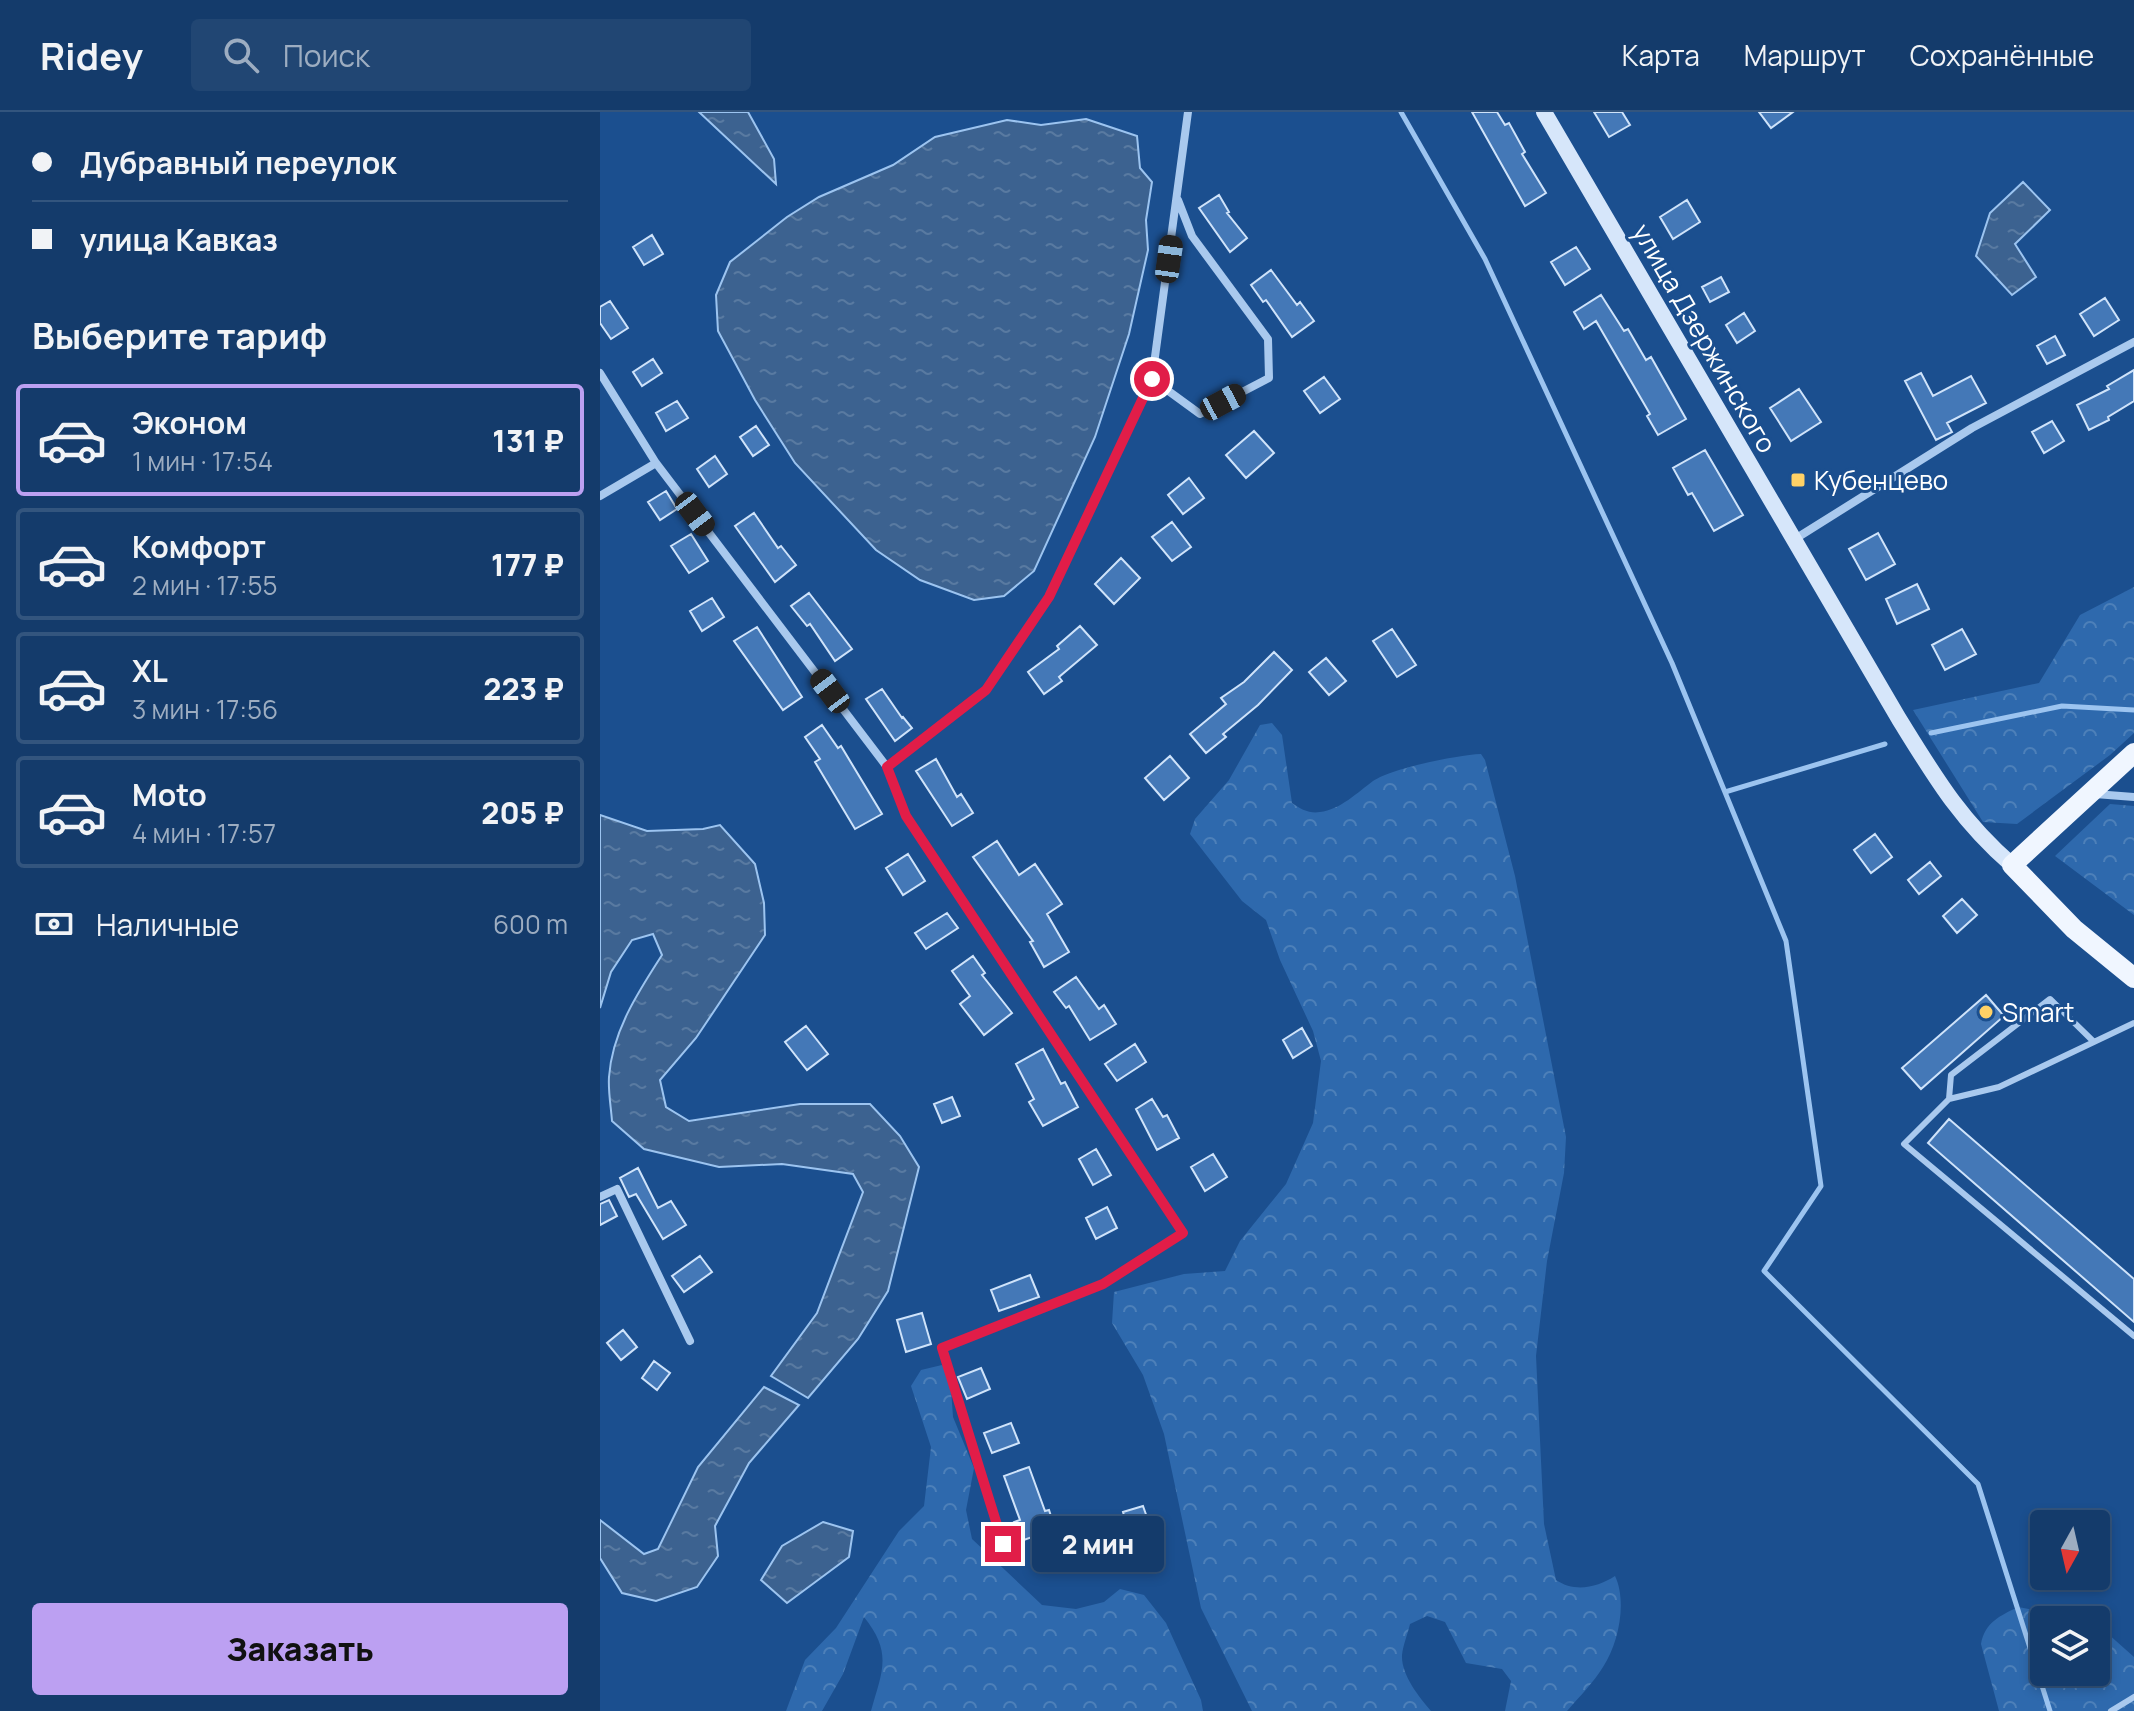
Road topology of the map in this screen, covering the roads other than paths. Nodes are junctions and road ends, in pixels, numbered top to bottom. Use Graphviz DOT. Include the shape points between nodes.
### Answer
graph roads {
  1 [pos="1188,112"];
  2 [pos="1544,112"];
  3 [pos="1177,199"];
  4 [pos="2134,342"];
  5 [pos="600,373"];
  6 [pos="1152,379"];
  7 [pos="656,463"];
  8 [pos="600,496"];
  9 [pos="1795,539"];
  10 [pos="2134,753"];
  11 [pos="887,767"];
  12 [pos="2089,794"];
  13 [pos="2134,797"];
  14 [pos="2012,865"];
  15 [pos="2134,978"];
  16 [pos="2134,1023"];
  17 [pos="2094,1042"];
  18 [pos="1949,1099"];
  19 [pos="600,1197"];
  20 [pos="2134,1336"];
  21 [pos="690,1341"];
  22 [pos="1003,1544"];
  23 [pos="2134,1697"];
  24 [pos="2111,1711"];
  1 -- 3 [label="street"];
  2 -- 9 [label="main road, улица Дзержинского"];
  3 -- 6 [label="street"];
  3 -- 6 [label="street" via="1192,236 1268,339 1269,378 1200,414"];
  4 -- 9 [label="street" via="1972,428"];
  5 -- 7 [label="street"];
  6 -- 11 [label="street" via="1049,597 986,690"];
  7 -- 8 [label="street"];
  7 -- 11 [label="street"];
  9 -- 14 [label="main road, улица Дзержинского" via="1944,790 1982,838"];
  10 -- 12 [label="main road"];
  11 -- 22 [label="street" via="906,816 1183,1233 1103,1284 942,1348"];
  12 -- 13 [label="street"];
  12 -- 14 [label="main road"];
  14 -- 15 [label="main road" via="2074,929"];
  16 -- 17 [label="lane"];
  17 -- 18 [label="lane" via="1999,1087"];
  17 -- 18 [label="lane" via="2050,999 1951,1075"];
  18 -- 20 [label="lane" via="1904,1144"];
  19 -- 21 [label="street" via="617,1189"];
  23 -- 24 [label="lane"];
}
